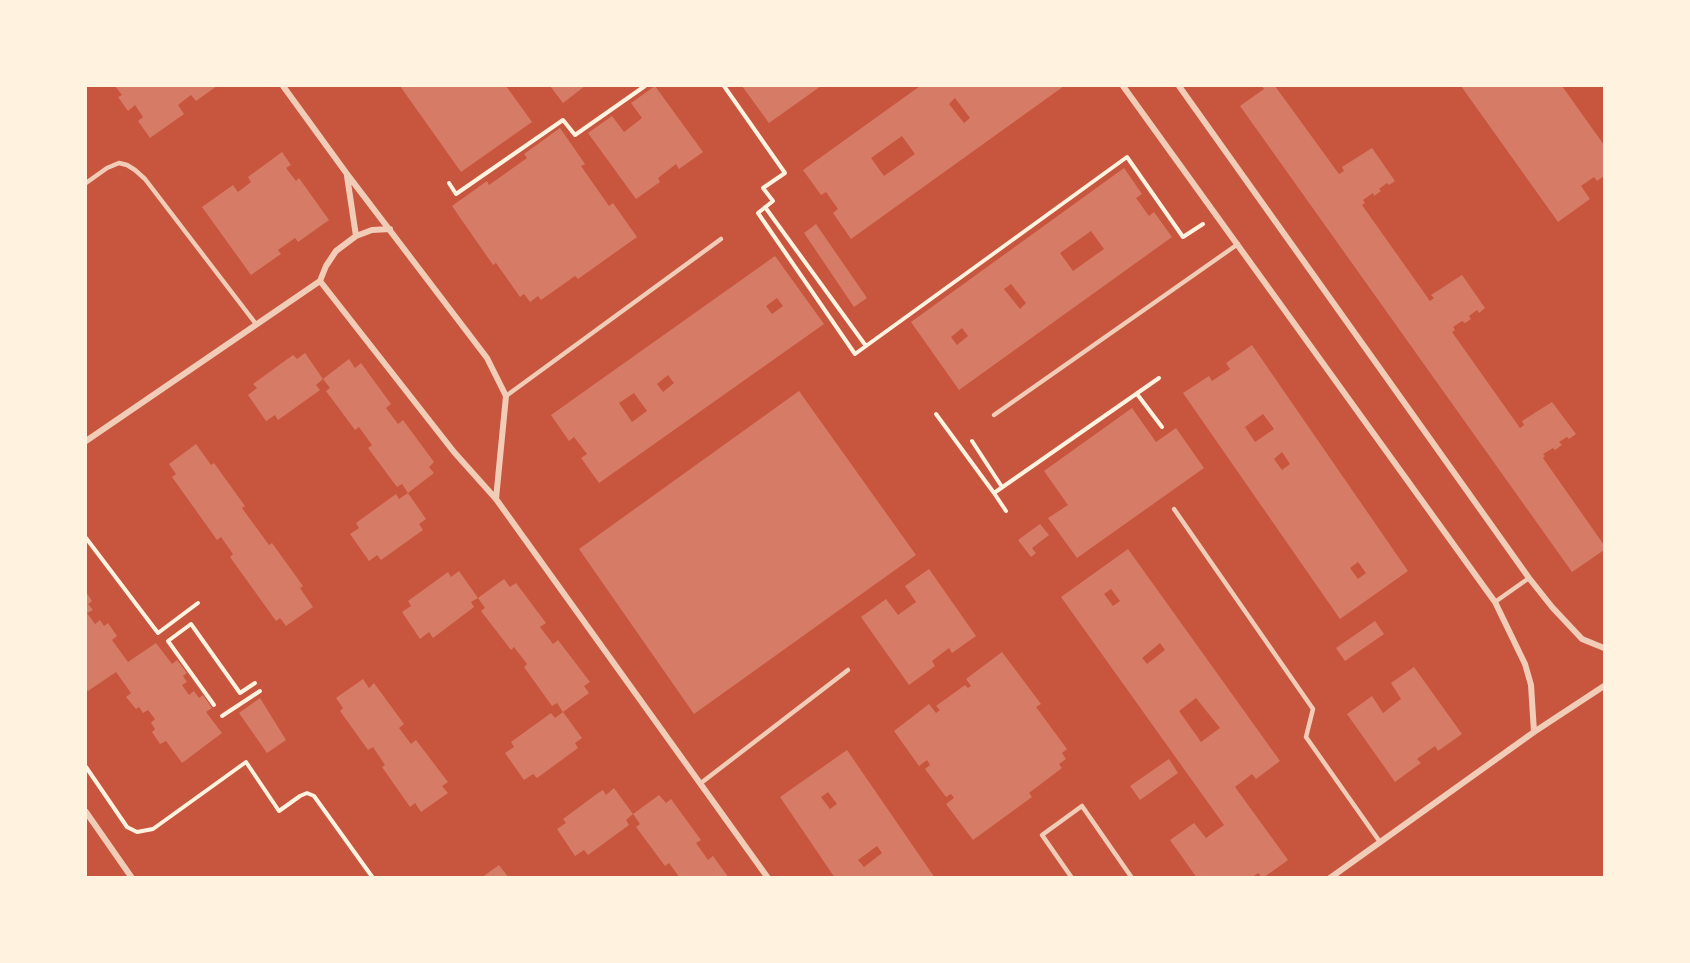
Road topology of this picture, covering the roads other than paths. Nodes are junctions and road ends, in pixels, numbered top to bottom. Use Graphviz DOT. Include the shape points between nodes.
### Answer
graph roads {
  1 [pos="283,86"];
  2 [pos="1123,86"];
  3 [pos="1179,86"];
  4 [pos="346,174"];
  5 [pos="86,183"];
  6 [pos="390,230"];
  7 [pos="356,236"];
  8 [pos="721,239"];
  9 [pos="1238,244"];
  10 [pos="320,281"];
  11 [pos="256,324"];
  12 [pos="506,396"];
  13 [pos="994,415"];
  14 [pos="86,441"];
  15 [pos="496,499"];
  16 [pos="1174,509"];
  17 [pos="1529,578"];
  18 [pos="1495,602"];
  19 [pos="1605,648"];
  20 [pos="848,670"];
  21 [pos="1605,686"];
  22 [pos="1534,732"];
  23 [pos="701,783"];
  24 [pos="86,812"];
  25 [pos="1380,842"];
  26 [pos="132,878"];
  27 [pos="768,878"];
  28 [pos="1072,878"];
  29 [pos="1132,878"];
  30 [pos="1330,878"];
  1 -- 4 [label="street"];
  2 -- 9 [label="street"];
  3 -- 17 [label="street"];
  4 -- 6 [label="street"];
  4 -- 7 [label="street"];
  5 -- 11 [label="lane" via="119,163 145,178"];
  6 -- 7 [label="street" via="372,230"];
  6 -- 12 [label="street" via="487,358"];
  7 -- 10 [label="street" via="336,251"];
  8 -- 12 [label="lane"];
  9 -- 13 [label="lane"];
  9 -- 18 [label="street"];
  10 -- 11 [label="street"];
  10 -- 15 [label="street" via="454,452"];
  11 -- 14 [label="street"];
  12 -- 15 [label="street"];
  15 -- 23 [label="street"];
  16 -- 25 [label="lane" via="1313,710 1306,737"];
  17 -- 18 [label="lane"];
  17 -- 19 [label="street" via="1582,639"];
  18 -- 22 [label="street" via="1526,664"];
  20 -- 23 [label="lane"];
  21 -- 22 [label="street"];
  22 -- 25 [label="street"];
  23 -- 27 [label="street"];
  24 -- 26 [label="street"];
  25 -- 30 [label="street"];
  28 -- 29 [label="lane" via="1042,835 1082,806"];
}
